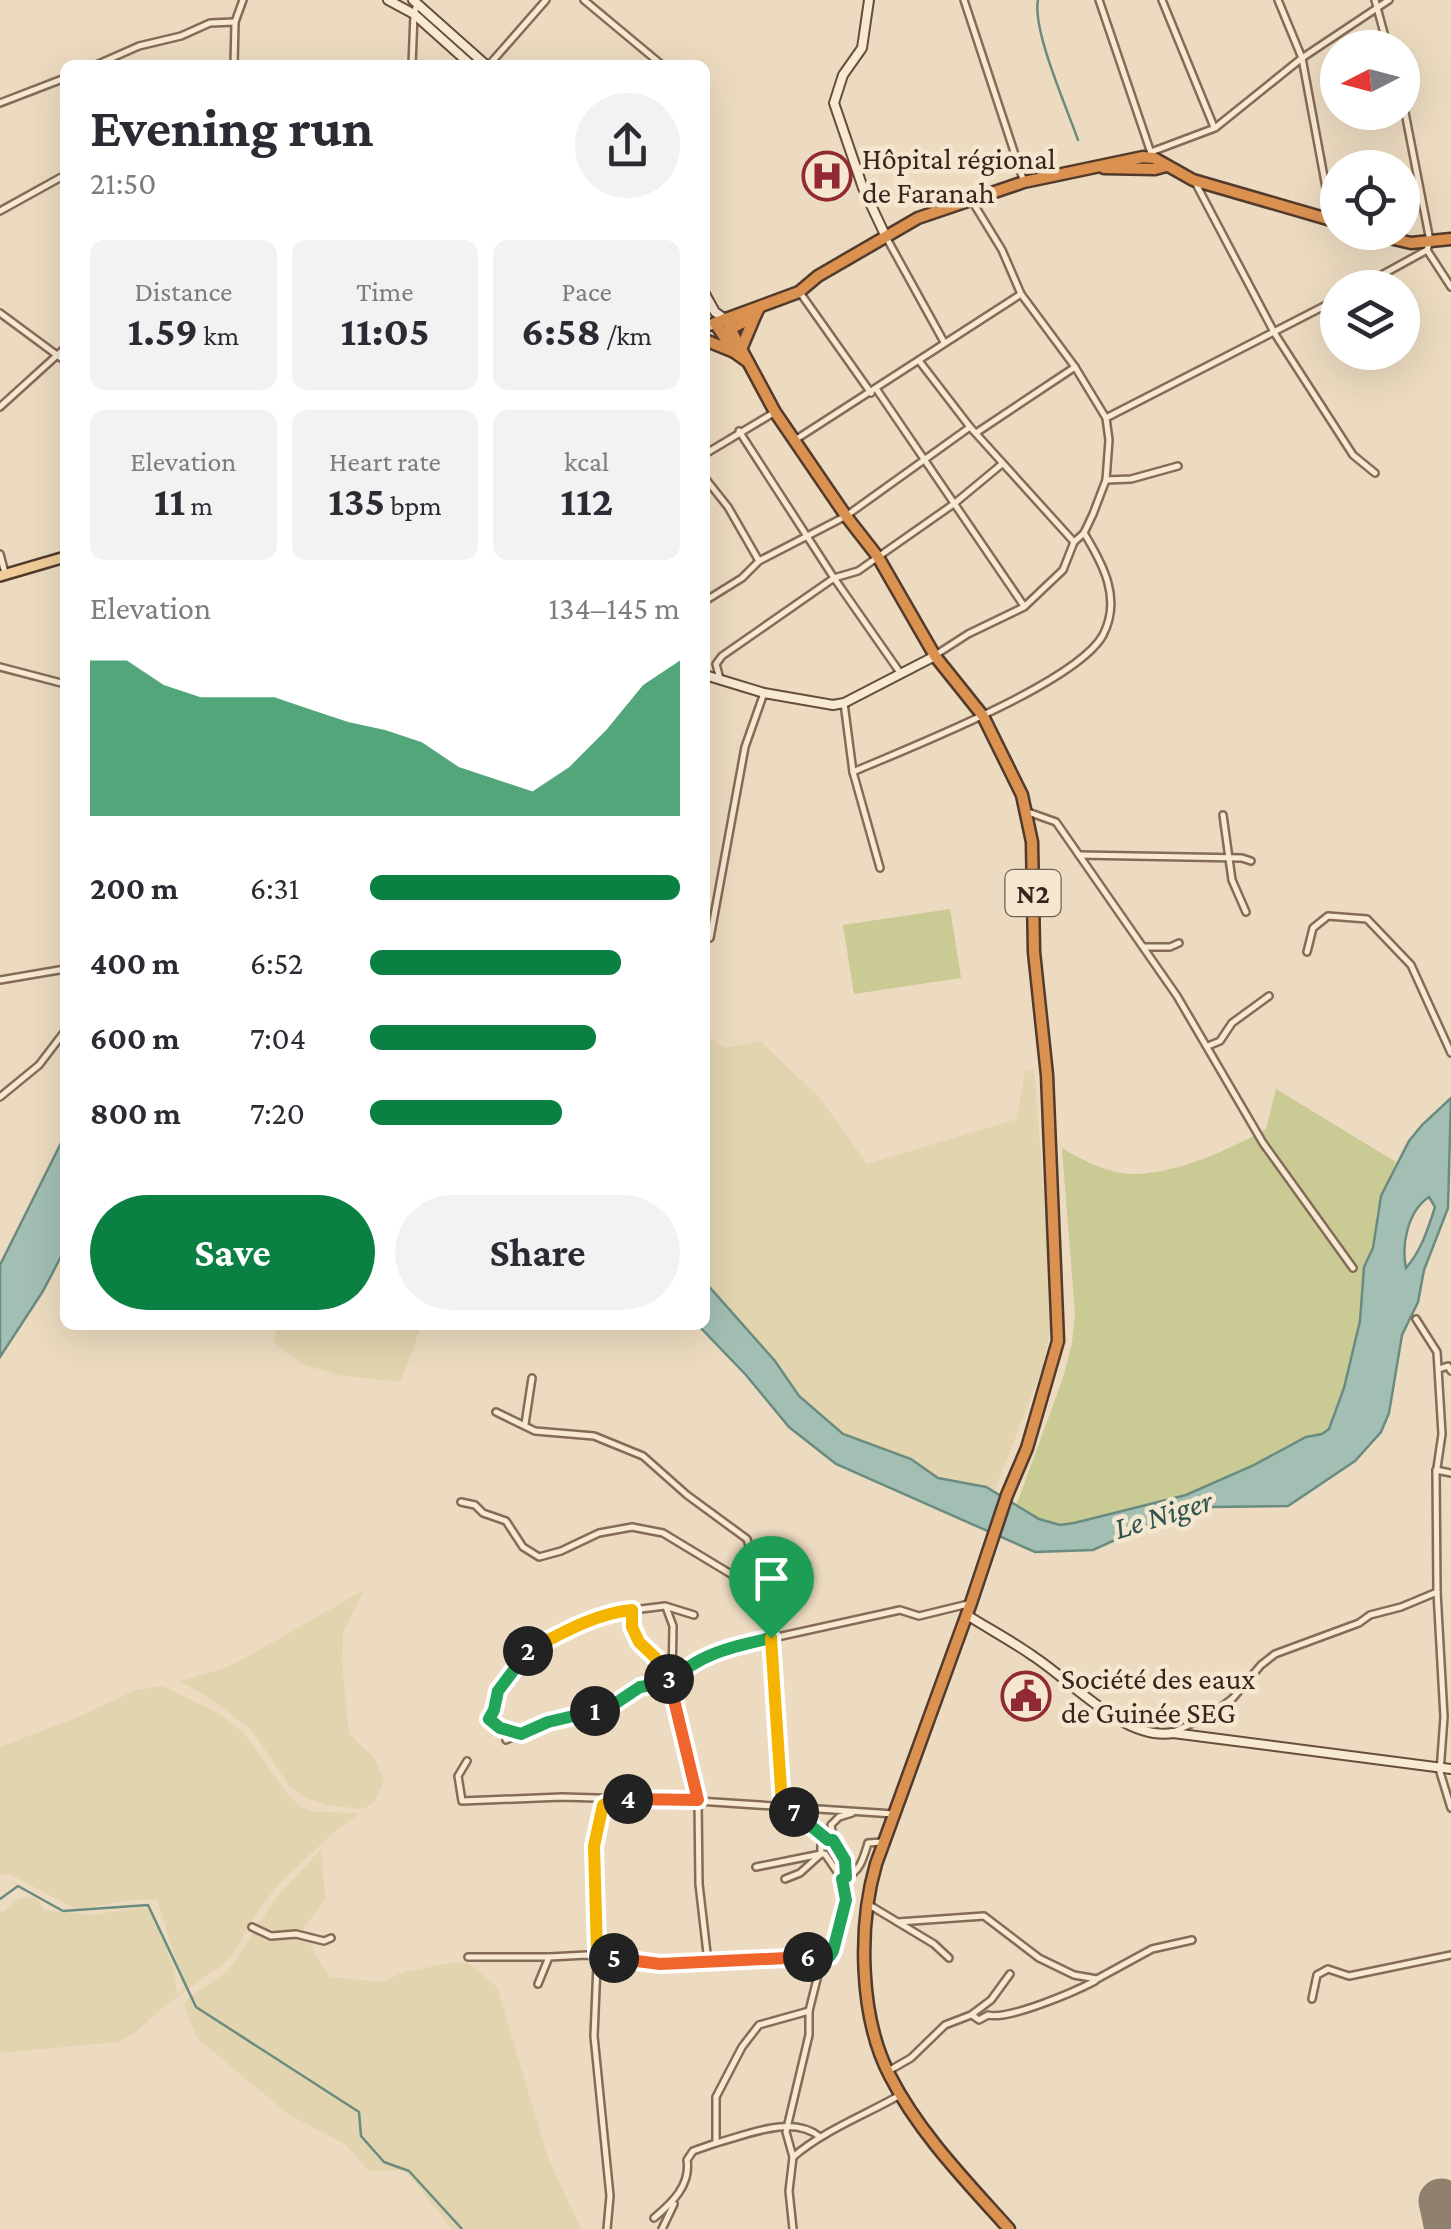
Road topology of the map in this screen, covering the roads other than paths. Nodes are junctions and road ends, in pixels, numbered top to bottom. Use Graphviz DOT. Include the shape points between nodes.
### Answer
graph roads {
  1 [pos="243,0"];
  2 [pos="388,0"];
  3 [pos="546,0"];
  4 [pos="584,0"];
  5 [pos="869,0"];
  6 [pos="964,0"];
  7 [pos="1099,0"];
  8 [pos="1162,0"];
  9 [pos="1278,0"];
  10 [pos="1389,0"];
  11 [pos="415,2"];
  12 [pos="1376,4"];
  13 [pos="414,14"];
  14 [pos="235,22"];
  15 [pos="1383,30"];
  16 [pos="1302,58"];
  17 [pos="107,60"];
  18 [pos="234,60"];
  19 [pos="412,60"];
  20 [pos="465,60"];
  21 [pos="482,60"];
  22 [pos="492,60"];
  23 [pos="656,60"];
  24 [pos="60,80"];
  25 [pos="0,102"];
  26 [pos="1215,128"];
  27 [pos="1408,130"];
  28 [pos="1321,150"];
  29 [pos="1156,162"];
  30 [pos="60,177"];
  31 [pos="1193,180"];
  32 [pos="1024,182"];
  33 [pos="972,201"];
  34 [pos="0,212"];
  35 [pos="1320,217"];
  36 [pos="886,237"];
  37 [pos="1451,238"];
  38 [pos="1420,244"];
  39 [pos="1429,245"];
  40 [pos="1388,270"];
  41 [pos="1451,287"];
  42 [pos="799,292"];
  43 [pos="1021,294"];
  44 [pos="1320,309"];
  45 [pos="757,312"];
  46 [pos="0,313"];
  47 [pos="719,324"];
  48 [pos="1274,334"];
  49 [pos="710,340"];
  50 [pos="944,342"];
  51 [pos="738,350"];
  52 [pos="60,354"];
  53 [pos="58,356"];
  54 [pos="920,361"];
  55 [pos="1075,367"];
  56 [pos="874,391"];
  57 [pos="0,407"];
  58 [pos="775,412"];
  59 [pos="1106,418"];
  60 [pos="740,430"];
  61 [pos="973,430"];
  62 [pos="795,440"];
  63 [pos="710,451"];
  64 [pos="926,460"];
  65 [pos="1002,464"];
  66 [pos="1178,466"];
  67 [pos="1375,474"];
  68 [pos="1106,480"];
  69 [pos="710,484"];
  70 [pos="954,503"];
  71 [pos="846,516"];
  72 [pos="1084,534"];
  73 [pos="808,536"];
  74 [pos="1074,542"];
  75 [pos="0,554"];
  76 [pos="878,557"];
  77 [pos="60,559"];
  78 [pos="759,561"];
  79 [pos="3,576"];
  80 [pos="834,578"];
  81 [pos="710,598"];
  82 [pos="1024,606"];
  83 [pos="935,656"];
  84 [pos="0,667"];
  85 [pos="901,674"];
  86 [pos="710,676"];
  87 [pos="720,679"];
  88 [pos="60,683"];
  89 [pos="764,693"];
  90 [pos="844,703"];
  91 [pos="983,716"];
  92 [pos="853,772"];
  93 [pos="1028,812"];
  94 [pos="1224,815"];
  95 [pos="1079,855"];
  96 [pos="1230,859"];
  97 [pos="1251,861"];
  98 [pos="880,868"];
  99 [pos="1246,912"];
  100 [pos="710,938"];
  101 [pos="1179,943"];
  102 [pos="1144,947"];
  103 [pos="1307,952"];
  104 [pos="60,970"];
  105 [pos="0,980"];
  106 [pos="1269,996"];
  107 [pos="60,1038"];
  108 [pos="1208,1046"];
  109 [pos="1451,1053"];
  110 [pos="0,1097"];
  111 [pos="1353,1268"];
  112 [pos="1416,1318"];
  113 [pos="1439,1369"];
  114 [pos="1451,1371"];
  115 [pos="532,1378"];
  116 [pos="496,1412"];
  117 [pos="525,1424"];
  118 [pos="1436,1470"];
  119 [pos="1451,1473"];
  120 [pos="462,1502"];
  121 [pos="763,1588"];
  122 [pos="1437,1592"];
  123 [pos="665,1606"];
  124 [pos="969,1609"];
  125 [pos="632,1610"];
  126 [pos="694,1615"];
  127 [pos="771,1638"];
  128 [pos="672,1682"];
  129 [pos="1442,1686"];
  130 [pos="1451,1689"];
  131 [pos="1172,1732"];
  132 [pos="521,1734"];
  133 [pos="506,1740"];
  134 [pos="467,1761"];
  135 [pos="1440,1769"];
  136 [pos="1451,1770"];
  137 [pos="614,1799"];
  138 [pos="698,1800"];
  139 [pos="782,1804"];
  140 [pos="1451,1808"];
  141 [pos="852,1813"];
  142 [pos="894,1814"];
  143 [pos="830,1840"];
  144 [pos="883,1842"];
  145 [pos="820,1854"];
  146 [pos="756,1867"];
  147 [pos="844,1878"];
  148 [pos="785,1879"];
  149 [pos="868,1905"];
  150 [pos="898,1922"];
  151 [pos="252,1927"];
  152 [pos="331,1938"];
  153 [pos="1192,1940"];
  154 [pos="1451,1955"];
  155 [pos="468,1956"];
  156 [pos="598,1956"];
  157 [pos="830,1956"];
  158 [pos="549,1957"];
  159 [pos="948,1958"];
  160 [pos="708,1962"];
  161 [pos="1010,1974"];
  162 [pos="1098,1979"];
  163 [pos="538,1984"];
  164 [pos="1312,1999"];
  165 [pos="809,2011"];
  166 [pos="971,2015"];
  167 [pos="887,2072"];
  168 [pos="900,2095"];
  169 [pos="787,2126"];
  170 [pos="820,2137"];
  171 [pos="716,2143"];
  172 [pos="793,2157"];
  173 [pos="675,2200"];
  174 [pos="654,2218"];
  175 [pos="607,2229"];
  176 [pos="662,2229"];
  177 [pos="793,2229"];
  178 [pos="1009,2229"];
  1 -- 14 [label="street"];
  2 -- 13 [label="street"];
  3 -- 22 [label="street"];
  4 -- 23 [label="street"];
  5 -- 36 [label="street" via="862,48 834,103"];
  6 -- 32 [label="street"];
  7 -- 29 [label="street"];
  8 -- 26 [label="street"];
  9 -- 16 [label="street"];
  10 -- 12 [label="street"];
  11 -- 13 [label="street"];
  11 -- 21 [label="street"];
  12 -- 15 [label="street"];
  12 -- 16 [label="street"];
  13 -- 19 [label="street"];
  13 -- 20 [label="street"];
  14 -- 17 [label="street" via="210,24"];
  14 -- 18 [label="street"];
  16 -- 26 [label="street"];
  16 -- 28 [label="street"];
  24 -- 25 [label="street"];
  26 -- 29 [label="street"];
  27 -- 39 [label="street"];
  29 -- 31 [label="highway"];
  29 -- 32 [label="highway" via="1128,160"];
  30 -- 34 [label="street"];
  31 -- 35 [label="highway"];
  31 -- 48 [label="street"];
  32 -- 33 [label="highway"];
  33 -- 36 [label="highway" via="918,218"];
  33 -- 43 [label="street"];
  36 -- 42 [label="highway"];
  36 -- 50 [label="street"];
  37 -- 39 [label="highway"];
  38 -- 39 [label="highway"];
  39 -- 40 [label="street"];
  39 -- 41 [label="street"];
  42 -- 45 [label="highway"];
  42 -- 56 [label="street"];
  43 -- 50 [label="street"];
  43 -- 55 [label="street"];
  44 -- 48 [label="street"];
  45 -- 47 [label="highway"];
  45 -- 51 [label="highway"];
  46 -- 53 [label="street"];
  47 -- 51 [label="highway, N2"];
  48 -- 59 [label="street"];
  48 -- 67 [label="street" via="1353,455"];
  49 -- 51 [label="highway"];
  50 -- 54 [label="street"];
  51 -- 58 [label="highway, N2"];
  52 -- 53 [label="street"];
  53 -- 57 [label="street"];
  54 -- 56 [label="street"];
  54 -- 61 [label="street"];
  55 -- 59 [label="street"];
  55 -- 61 [label="street"];
  56 -- 62 [label="street"];
  56 -- 64 [label="street"];
  58 -- 60 [label="street"];
  58 -- 62 [label="highway, N2"];
  59 -- 68 [label="street"];
  60 -- 63 [label="street"];
  60 -- 73 [label="street"];
  61 -- 64 [label="street"];
  61 -- 65 [label="street"];
  62 -- 71 [label="highway, N2"];
  64 -- 70 [label="street"];
  64 -- 71 [label="street"];
  65 -- 70 [label="street"];
  65 -- 74 [label="street"];
  66 -- 68 [label="street"];
  68 -- 72 [label="street"];
  69 -- 78 [label="street"];
  70 -- 76 [label="street"];
  70 -- 82 [label="street"];
  71 -- 73 [label="street"];
  71 -- 76 [label="highway, N2"];
  72 -- 74 [label="street"];
  72 -- 91 [label="street" via="1110,586 1103,635 1080,661"];
  73 -- 78 [label="street"];
  73 -- 80 [label="street"];
  74 -- 82 [label="street" via="1063,570"];
  75 -- 79 [label="street"];
  76 -- 80 [label="street"];
  76 -- 83 [label="highway, N2"];
  77 -- 79 [label="main road"];
  78 -- 81 [label="street"];
  80 -- 85 [label="street"];
  80 -- 87 [label="street" via="722,656 716,664"];
  82 -- 83 [label="street"];
  83 -- 85 [label="street"];
  83 -- 91 [label="highway, N2"];
  84 -- 88 [label="street"];
  85 -- 90 [label="street"];
  86 -- 87 [label="street"];
  87 -- 89 [label="street"];
  89 -- 90 [label="street"];
  89 -- 100 [label="street" via="745,747"];
  90 -- 92 [label="street"];
  91 -- 92 [label="street"];
  91 -- 93 [label="highway, N2"];
  92 -- 98 [label="street"];
  93 -- 95 [label="street" via="1056,822"];
  93 -- 124 [label="highway, N2" via="1059,1316 1052,1370"];
  94 -- 96 [label="street"];
  95 -- 96 [label="street"];
  95 -- 102 [label="street"];
  96 -- 97 [label="street"];
  96 -- 99 [label="street"];
  101 -- 102 [label="street"];
  102 -- 108 [label="street"];
  103 -- 109 [label="street" via="1314,928 1328,916 1368,918 1411,964"];
  104 -- 105 [label="street"];
  106 -- 108 [label="street"];
  107 -- 110 [label="street"];
  108 -- 111 [label="street" via="1263,1143"];
  112 -- 113 [label="street" via="1437,1352"];
  113 -- 114 [label="street"];
  113 -- 118 [label="street"];
  115 -- 117 [label="street"];
  116 -- 117 [label="street"];
  117 -- 121 [label="street" via="534,1431 594,1436 643,1456 747,1540"];
  118 -- 119 [label="street"];
  118 -- 122 [label="street"];
  120 -- 121 [label="street" via="506,1521 523,1547 539,1557 632,1527 664,1533"];
  121 -- 127 [label="street"];
  122 -- 129 [label="street"];
  122 -- 131 [label="street" via="1274,1654 1224,1705"];
  123 -- 125 [label="street"];
  123 -- 126 [label="street"];
  123 -- 128 [label="street" via="673,1626"];
  124 -- 127 [label="street" via="919,1616 900,1610"];
  124 -- 131 [label="street" via="1126,1724"];
  124 -- 142 [label="highway, N2"];
  125 -- 128 [label="street" via="639,1642"];
  125 -- 132 [label="street" via="570,1628 524,1653 498,1691 489,1719"];
  127 -- 128 [label="street" via="687,1665"];
  127 -- 139 [label="street"];
  128 -- 132 [label="street" via="640,1687 613,1705"];
  128 -- 138 [label="street"];
  129 -- 130 [label="street"];
  129 -- 135 [label="street"];
  131 -- 135 [label="street"];
  132 -- 133 [label="street"];
  134 -- 137 [label="street" via="458,1776 462,1801"];
  135 -- 136 [label="street"];
  135 -- 140 [label="street"];
  137 -- 138 [label="street"];
  137 -- 156 [label="street" via="603,1805 594,1846"];
  138 -- 139 [label="street"];
  138 -- 160 [label="street"];
  139 -- 141 [label="street"];
  139 -- 143 [label="street"];
  141 -- 142 [label="street"];
  141 -- 143 [label="street" via="831,1825"];
  142 -- 144 [label="highway, N2"];
  143 -- 145 [label="street"];
  143 -- 147 [label="street" via="845,1860"];
  144 -- 147 [label="street" via="868,1843 854,1874"];
  144 -- 149 [label="highway, N2"];
  145 -- 146 [label="street"];
  145 -- 147 [label="street"];
  145 -- 148 [label="street"];
  147 -- 157 [label="street" via="846,1900"];
  149 -- 150 [label="street"];
  149 -- 167 [label="highway, N2" via="868,2002"];
  150 -- 159 [label="street"];
  150 -- 162 [label="street" via="984,1916 1039,1958"];
  151 -- 152 [label="street" via="273,1936"];
  153 -- 162 [label="street" via="1152,1948"];
  154 -- 164 [label="street" via="1349,1976 1328,1969 1318,1975"];
  155 -- 158 [label="street"];
  156 -- 158 [label="street"];
  156 -- 160 [label="street"];
  156 -- 175 [label="street" via="594,2036 610,2196"];
  157 -- 160 [label="street"];
  157 -- 165 [label="street"];
  158 -- 163 [label="street"];
  161 -- 166 [label="street"];
  162 -- 166 [label="street" via="1025,2010 980,2020"];
  165 -- 169 [label="street"];
  165 -- 171 [label="street" via="760,2025 742,2047 716,2096"];
  166 -- 167 [label="street" via="945,2026"];
  167 -- 168 [label="highway, N2"];
  168 -- 170 [label="street"];
  168 -- 178 [label="highway, N2"];
  169 -- 170 [label="street"];
  169 -- 171 [label="street"];
  169 -- 172 [label="street"];
  170 -- 172 [label="street"];
  171 -- 173 [label="street" via="693,2151"];
  172 -- 177 [label="street"];
  173 -- 174 [label="street"];
  173 -- 176 [label="street"];
}
